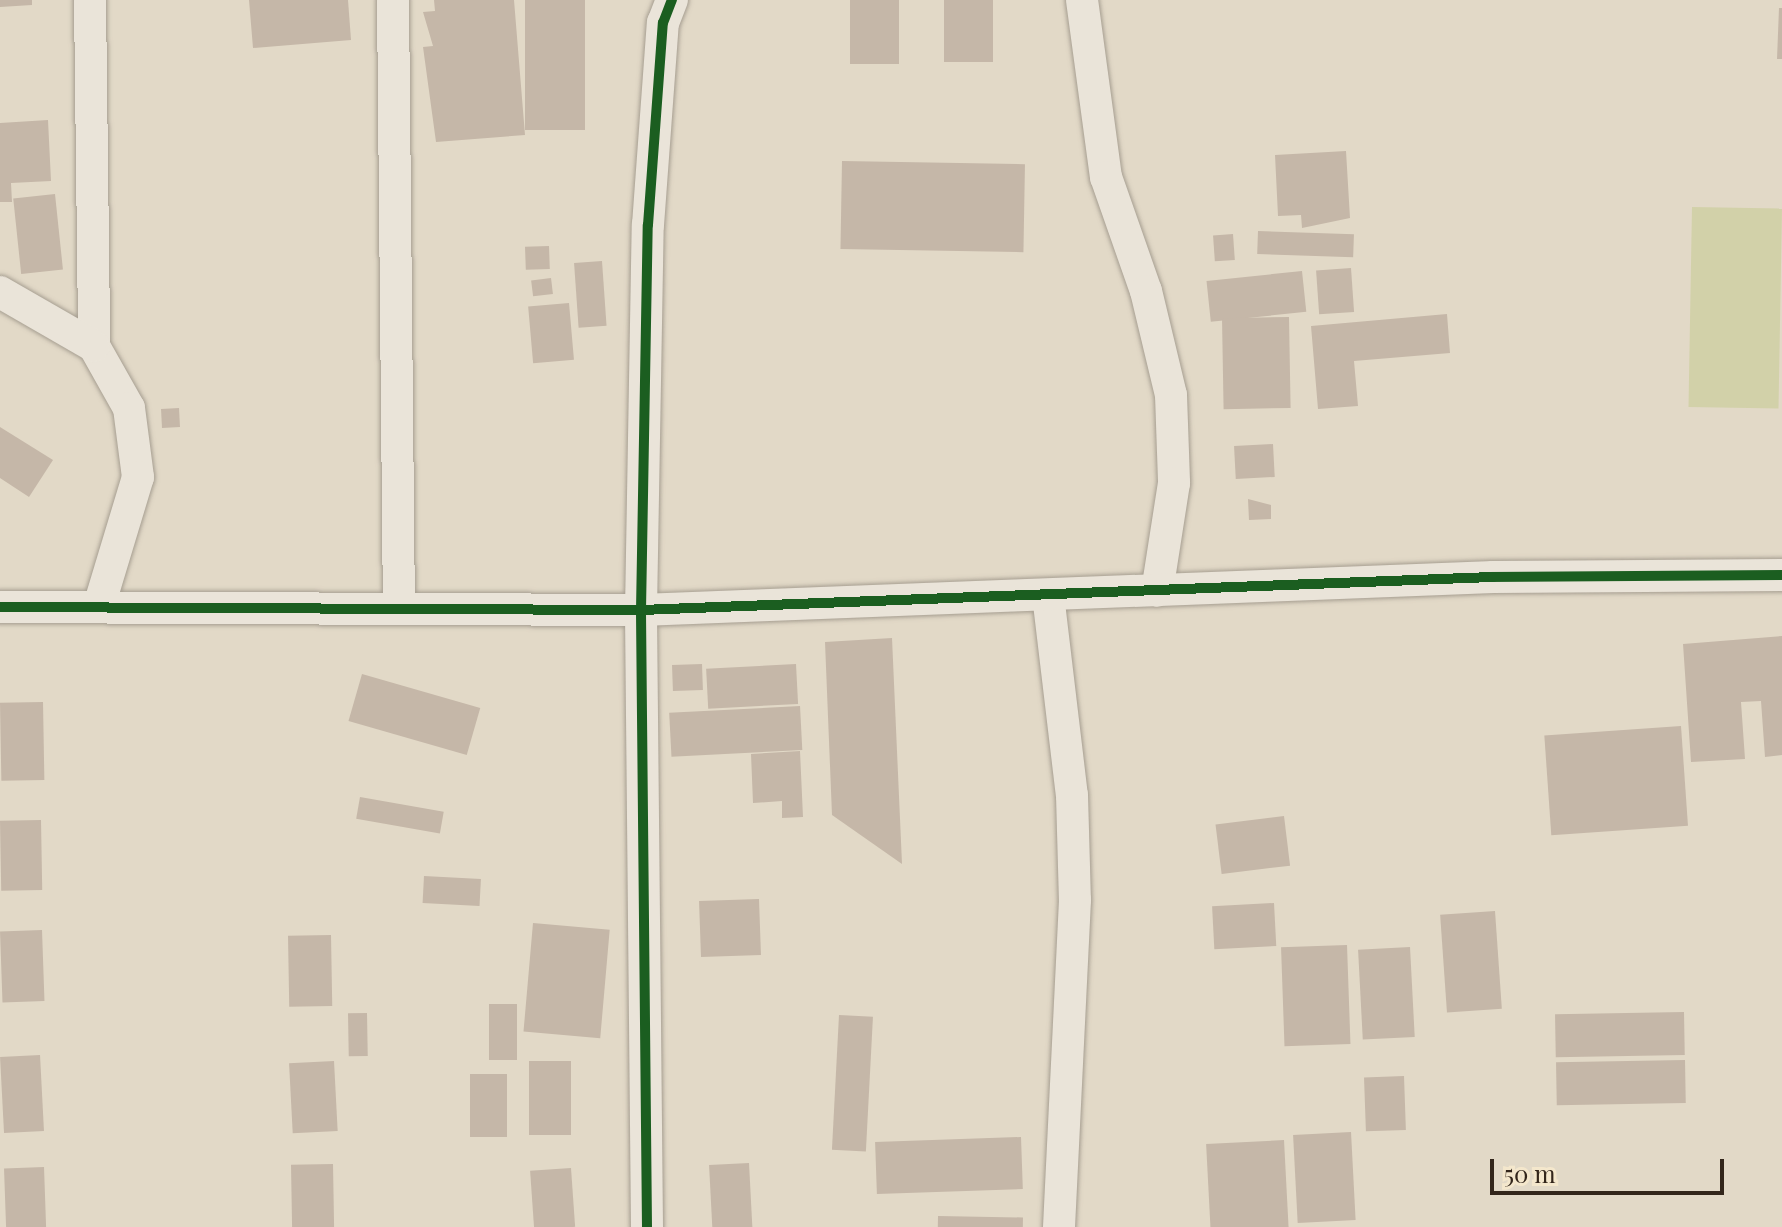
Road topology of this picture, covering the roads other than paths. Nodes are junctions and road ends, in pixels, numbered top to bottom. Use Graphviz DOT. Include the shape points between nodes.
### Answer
graph roads {
  1 [pos="90,0"];
  2 [pos="393,0"];
  3 [pos="672,0"];
  4 [pos="1082,0"];
  5 [pos="0,292"];
  6 [pos="94,346"];
  7 [pos="1782,575"];
  8 [pos="1157,591"];
  9 [pos="1048,595"];
  10 [pos="99,606"];
  11 [pos="0,607"];
  12 [pos="399,609"];
  13 [pos="641,610"];
  14 [pos="647,1227"];
  15 [pos="1059,1227"];
  1 -- 6 [label="street"];
  2 -- 12 [label="street"];
  3 -- 13 [label="street" via="663,23 648,225"];
  4 -- 8 [label="street" via="1106,177 1146,291 1171,395 1174,483"];
  5 -- 6 [label="street"];
  6 -- 10 [label="street" via="129,408 138,477"];
  7 -- 8 [label="street" via="1493,577"];
  8 -- 9 [label="street"];
  9 -- 13 [label="street"];
  9 -- 15 [label="street" via="1072,795 1075,900"];
  10 -- 11 [label="street"];
  10 -- 12 [label="street"];
  12 -- 13 [label="street"];
  13 -- 14 [label="street"];
}
